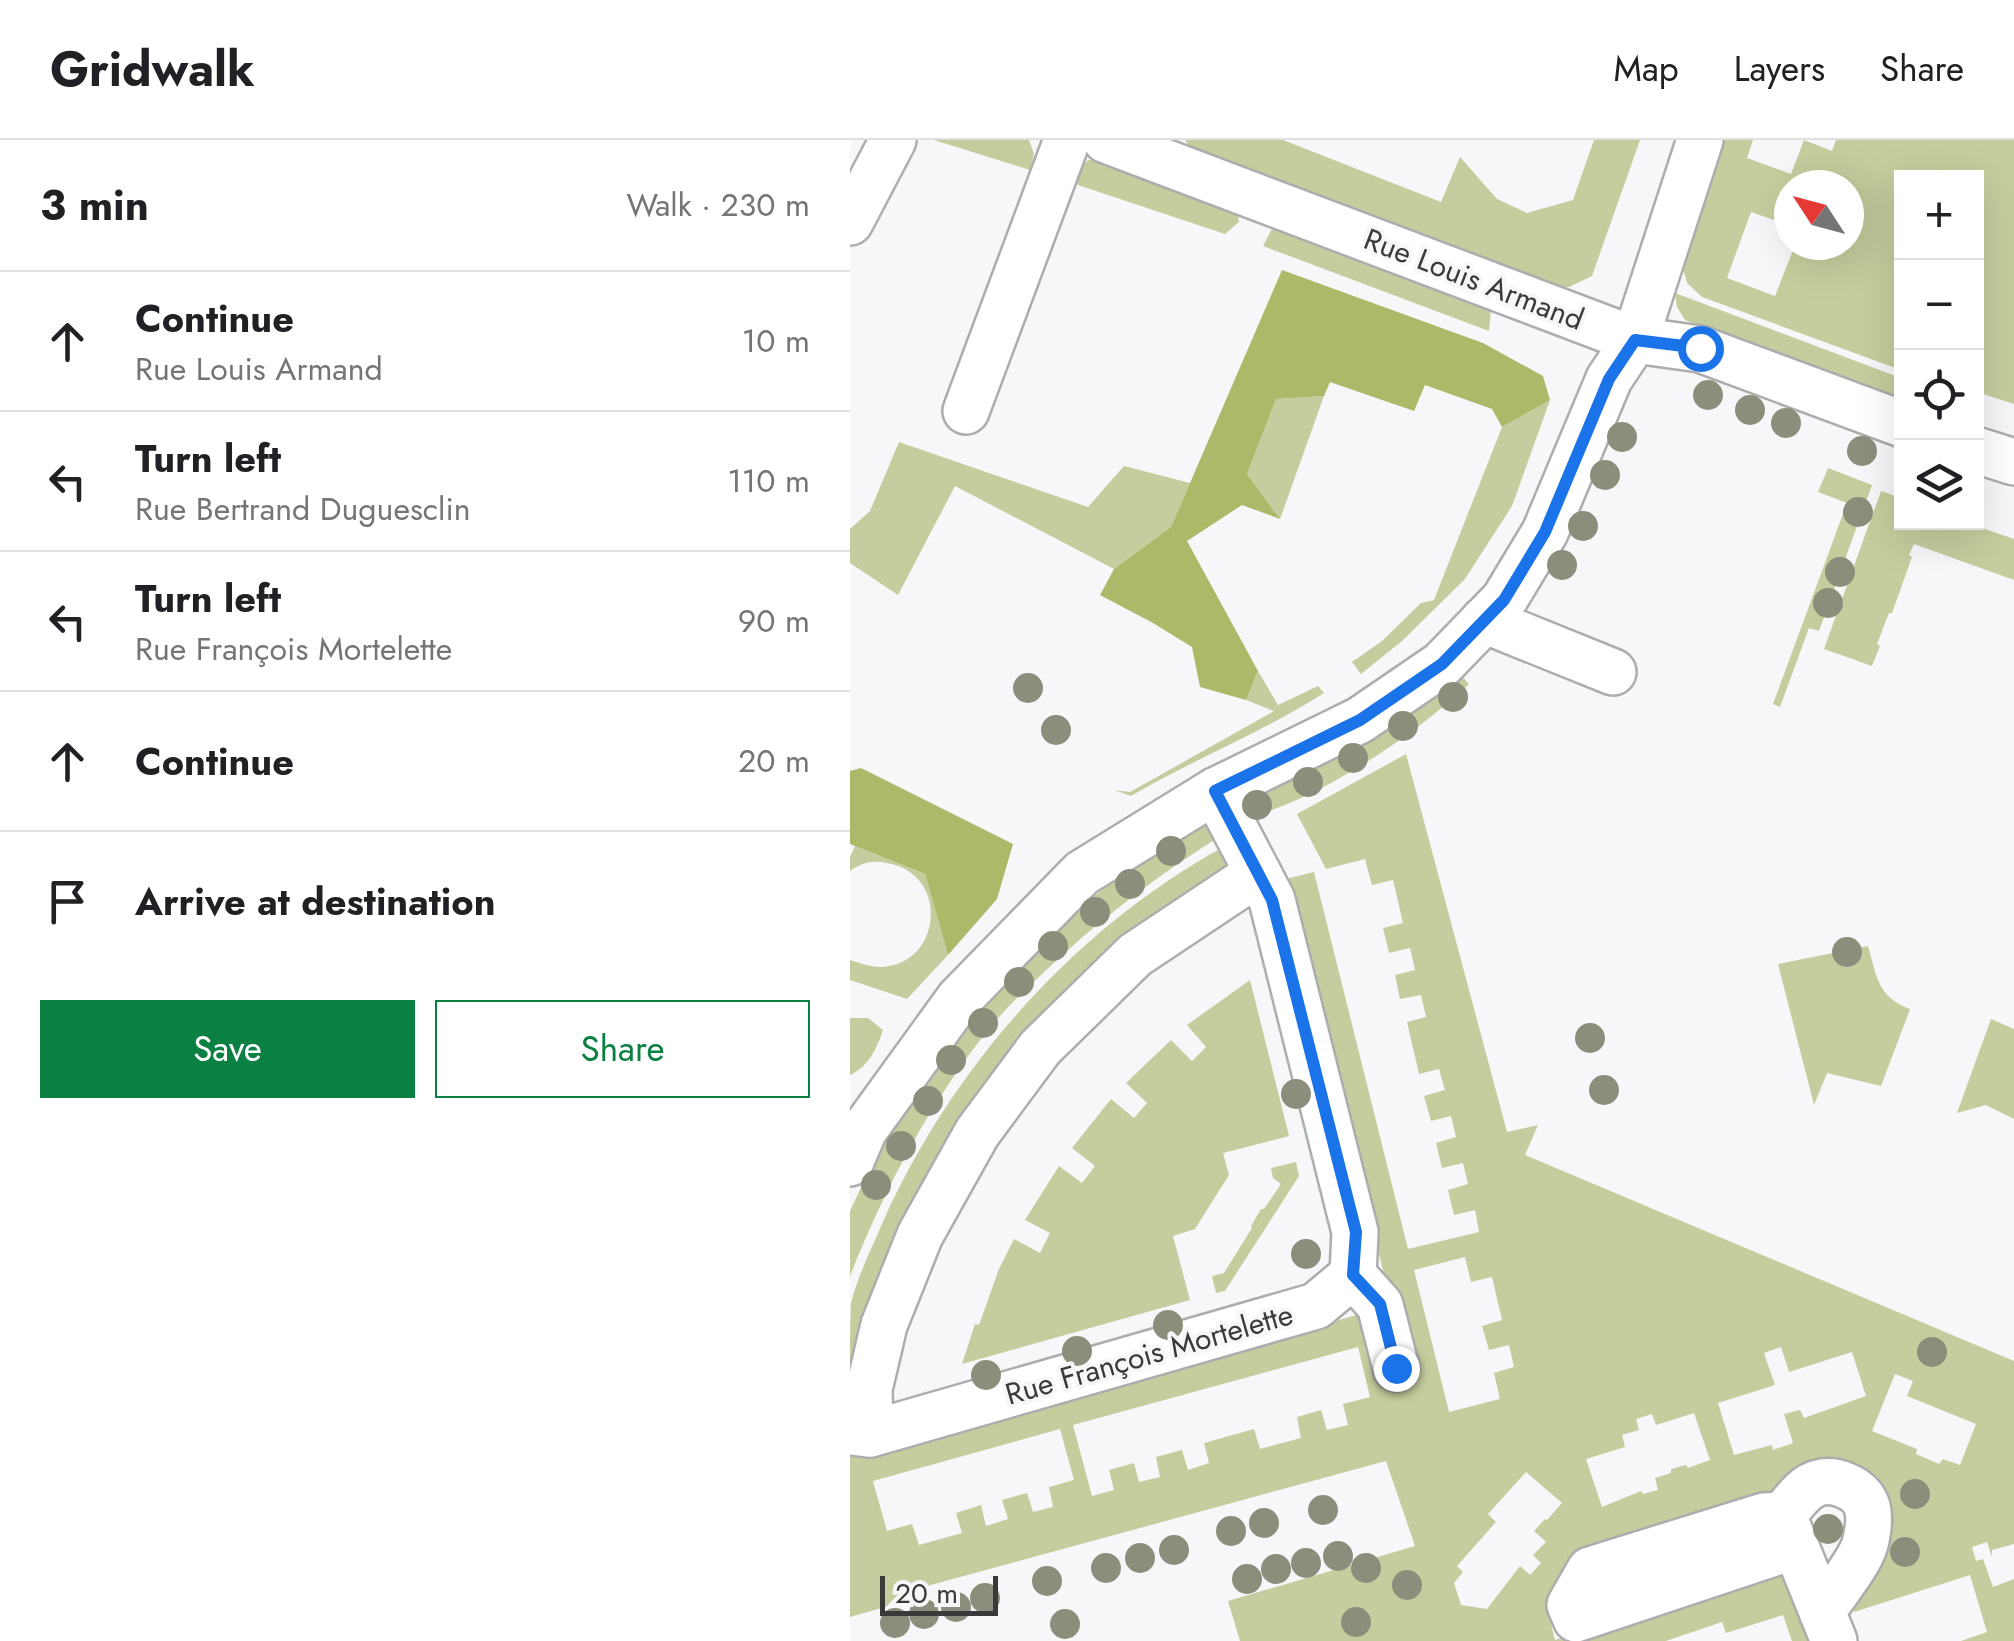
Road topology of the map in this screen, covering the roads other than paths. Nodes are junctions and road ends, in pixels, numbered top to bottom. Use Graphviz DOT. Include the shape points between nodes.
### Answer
graph roads {
  1 [pos="893,140"];
  2 [pos="1066,140"];
  3 [pos="1106,140"];
  4 [pos="1700,140"];
  5 [pos="850,222"];
  6 [pos="1635,340"];
  7 [pos="966,411"];
  8 [pos="1894,421"];
  9 [pos="1984,453"];
  10 [pos="2014,462"];
  11 [pos="1484,620"];
  12 [pos="1613,672"];
  13 [pos="1215,791"];
  14 [pos="1258,873"];
  15 [pos="855,1139"];
  16 [pos="1353,1275"];
  17 [pos="1396,1368"];
  18 [pos="860,1433"];
  19 [pos="1828,1626"];
  1 -- 5 [label="street"];
  2 -- 7 [label="street"];
  3 -- 6 [label="street, Rue Louis Armand"];
  4 -- 6 [label="street"];
  6 -- 8 [label="street, Rue Louis Armand" via="1700,348"];
  6 -- 11 [label="street" via="1609,379 1545,532 1504,600"];
  9 -- 10 [label="street"];
  11 -- 12 [label="street"];
  11 -- 13 [label="street" via="1442,664 1360,720"];
  13 -- 14 [label="street"];
  13 -- 15 [label="street" via="1082,873 959,999"];
  14 -- 16 [label="street" via="1272,900 1356,1232"];
  14 -- 18 [label="street" via="1135,955 1040,1048 977,1133 920,1235 884,1324"];
  16 -- 17 [label="street" via="1380,1304"];
  16 -- 18 [label="street, Rue François Mortelette" via="1316,1306"];
  19 -- 19 [label="street" via="1789,1531 1804,1490 1839,1482 1865,1502 1869,1522"];
}
